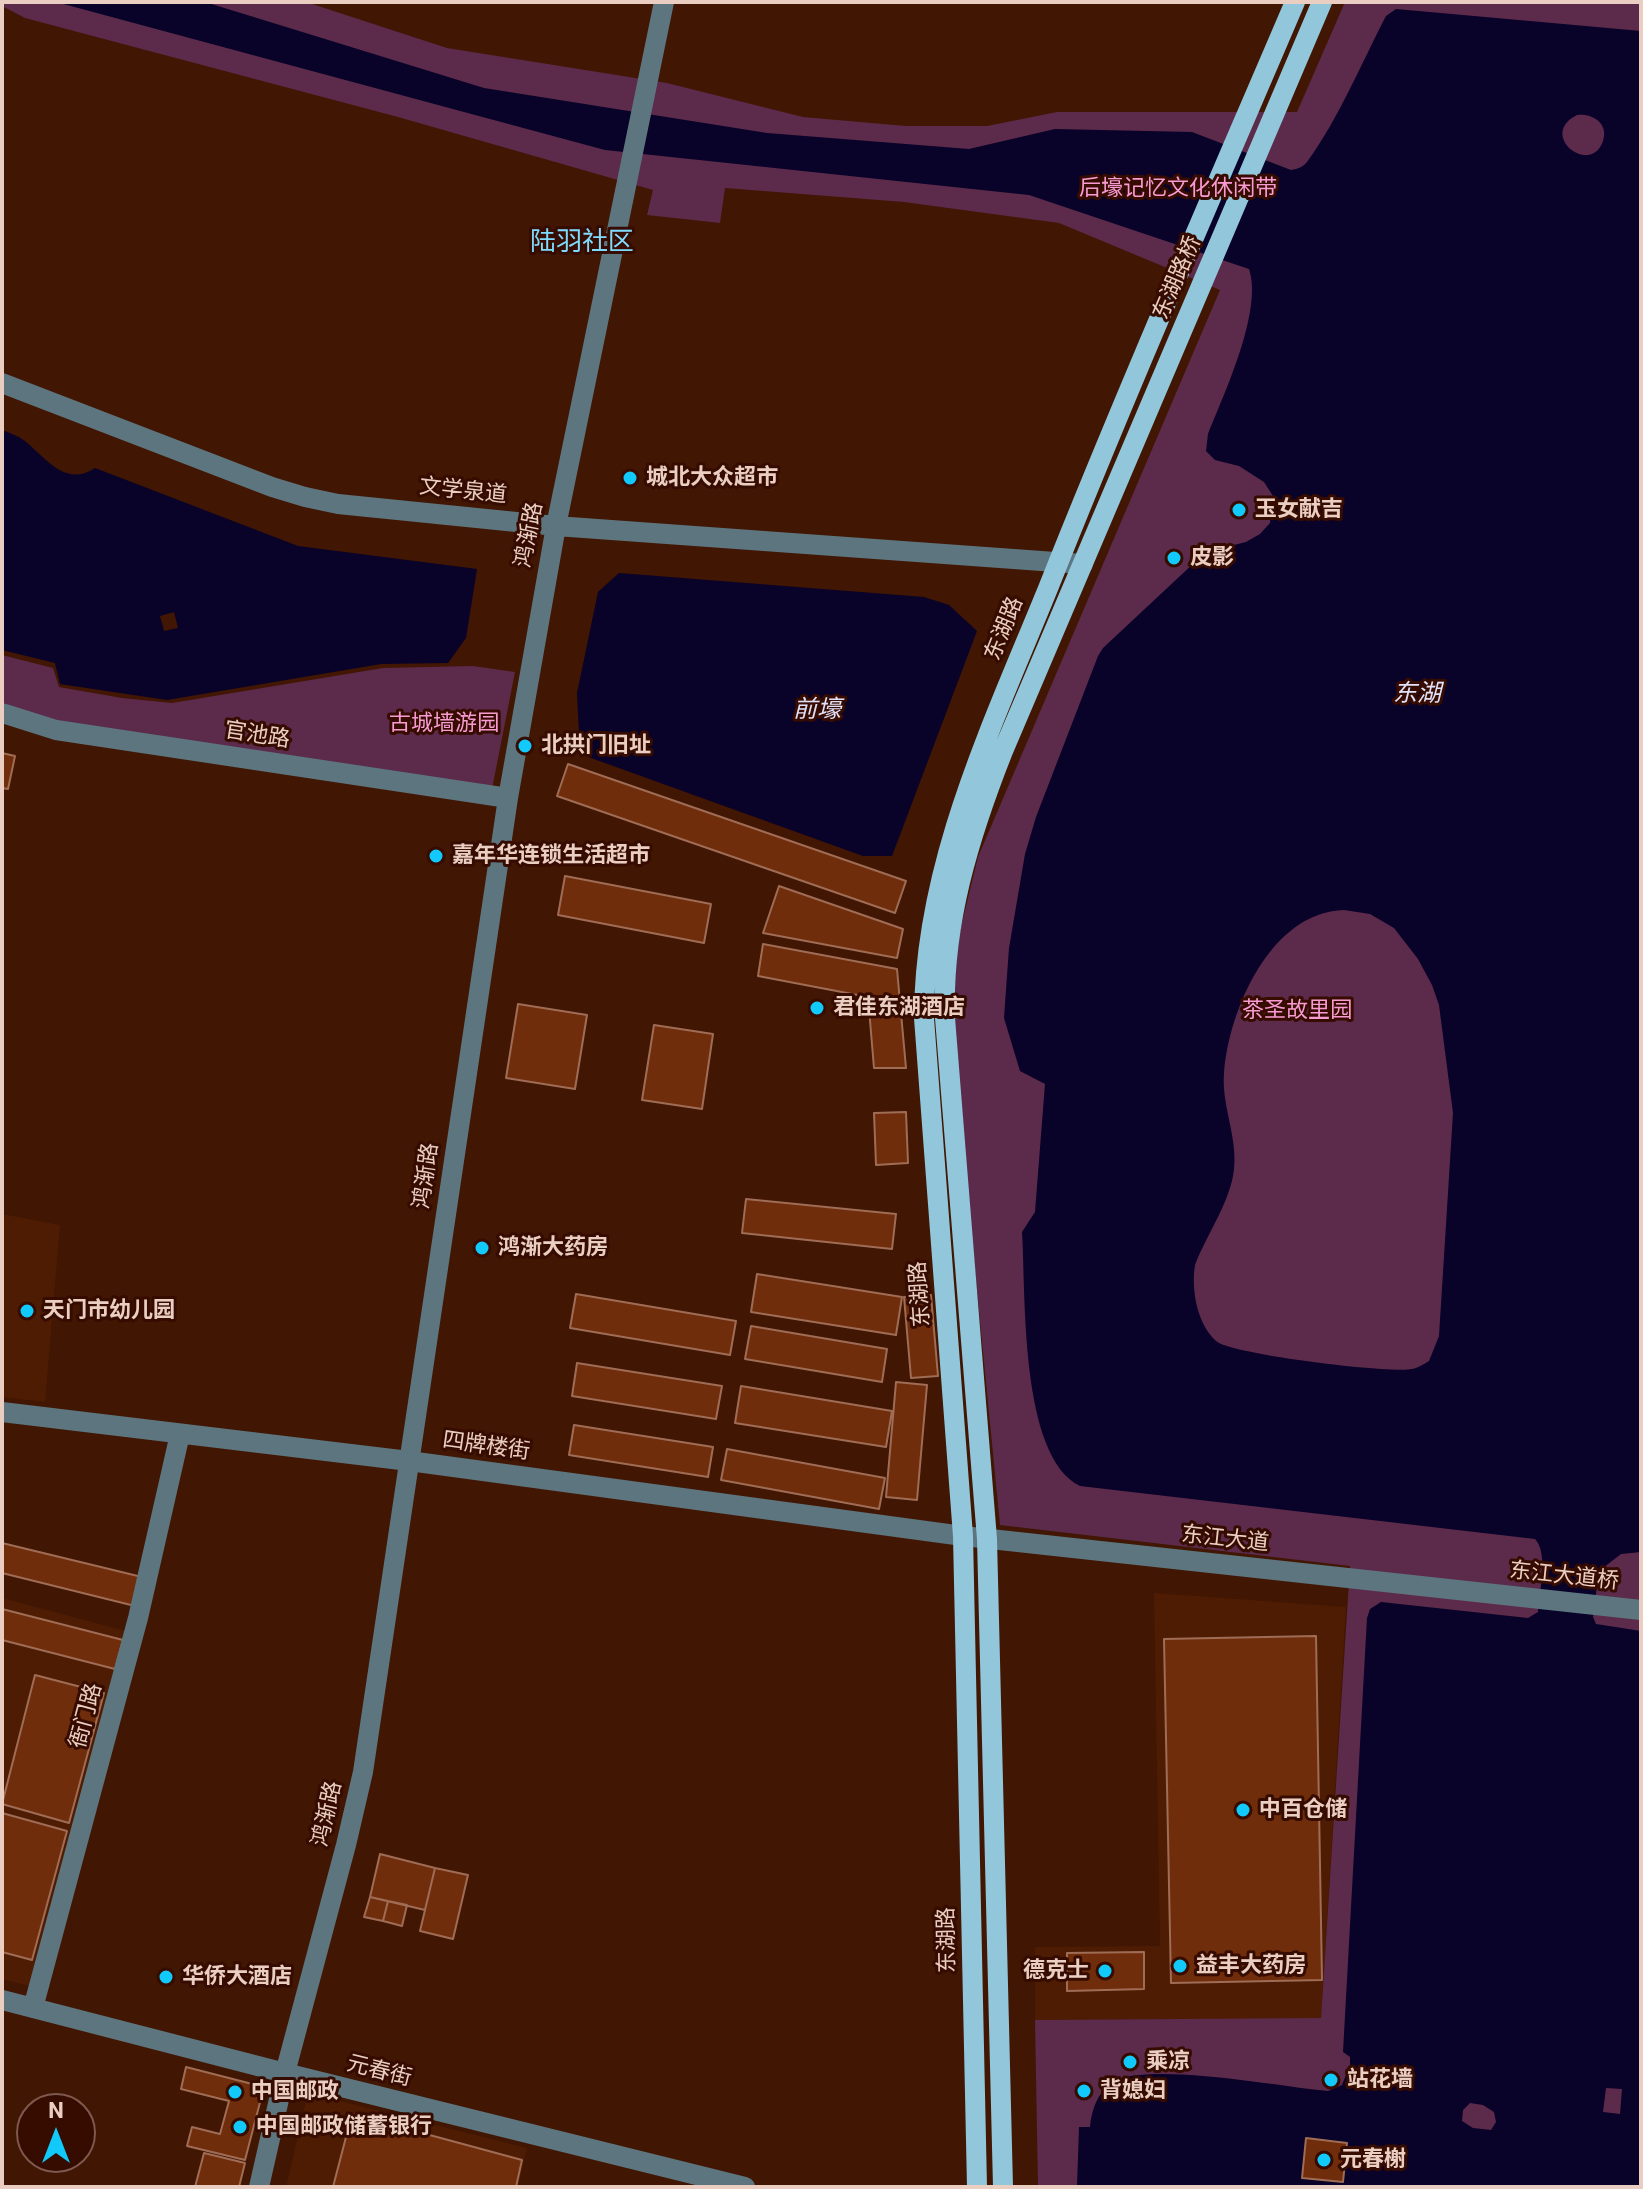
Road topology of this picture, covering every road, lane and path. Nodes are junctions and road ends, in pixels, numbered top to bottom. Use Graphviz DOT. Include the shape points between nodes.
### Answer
graph roads {
  1 [pos="664,2"];
  2 [pos="1295,2"];
  3 [pos="1322,2"];
  4 [pos="2,383"];
  5 [pos="1111,431"];
  6 [pos="1134,441"];
  7 [pos="556,526"];
  8 [pos="1058,563"];
  9 [pos="1083,564"];
  10 [pos="2,713"];
  11 [pos="508,798"];
  12 [pos="2,1412"];
  13 [pos="180,1434"];
  14 [pos="409,1461"];
  15 [pos="963,1536"];
  16 [pos="987,1539"];
  17 [pos="1482,1592"];
  18 [pos="1641,1610"];
  19 [pos="2,2000"];
  20 [pos="33,2008"];
  21 [pos="285,2073"];
  22 [pos="259,2187"];
  23 [pos="745,2187"];
  24 [pos="977,2187"];
  25 [pos="1003,2187"];
  1 -- 7 [label="street, 鸿渐路"];
  2 -- 5 [label="main road, 东湖路桥"];
  3 -- 6 [label="main road, 东湖路桥"];
  4 -- 7 [label="street, 文学泉道" via="305,497"];
  5 -- 8 [label="main road, 东湖路"];
  6 -- 9 [label="main road, 东湖路"];
  7 -- 8 [label="street, 文学泉道"];
  7 -- 11 [label="street, 鸿渐路"];
  8 -- 9 [label="street, 文学泉道"];
  8 -- 15 [label="main road, 东湖路" via="957,823 935,904 925,969 924,1018"];
  9 -- 16 [label="main road, 东湖路" via="990,783 956,893 946,956 945,1018"];
  10 -- 11 [label="street, 官池路" via="56,730"];
  11 -- 14 [label="street, 鸿渐路"];
  12 -- 13 [label="street, 四牌楼街"];
  13 -- 14 [label="street, 四牌楼街"];
  13 -- 20 [label="street, 衙门路" via="138,1618"];
  14 -- 15 [label="street, 四牌楼街"];
  14 -- 21 [label="street, 鸿渐路" via="358,1795"];
  15 -- 16 [label="street, 东江大道"];
  15 -- 24 [label="main road, 东湖路"];
  16 -- 17 [label="street, 东江大道"];
  16 -- 25 [label="main road, 东湖路"];
  17 -- 18 [label="street, 东江大道桥"];
  19 -- 20 [label="street, 元春街"];
  20 -- 21 [label="street, 元春街"];
  21 -- 22 [label="street, 鸿渐路"];
  21 -- 23 [label="street, 元春街"];
}
